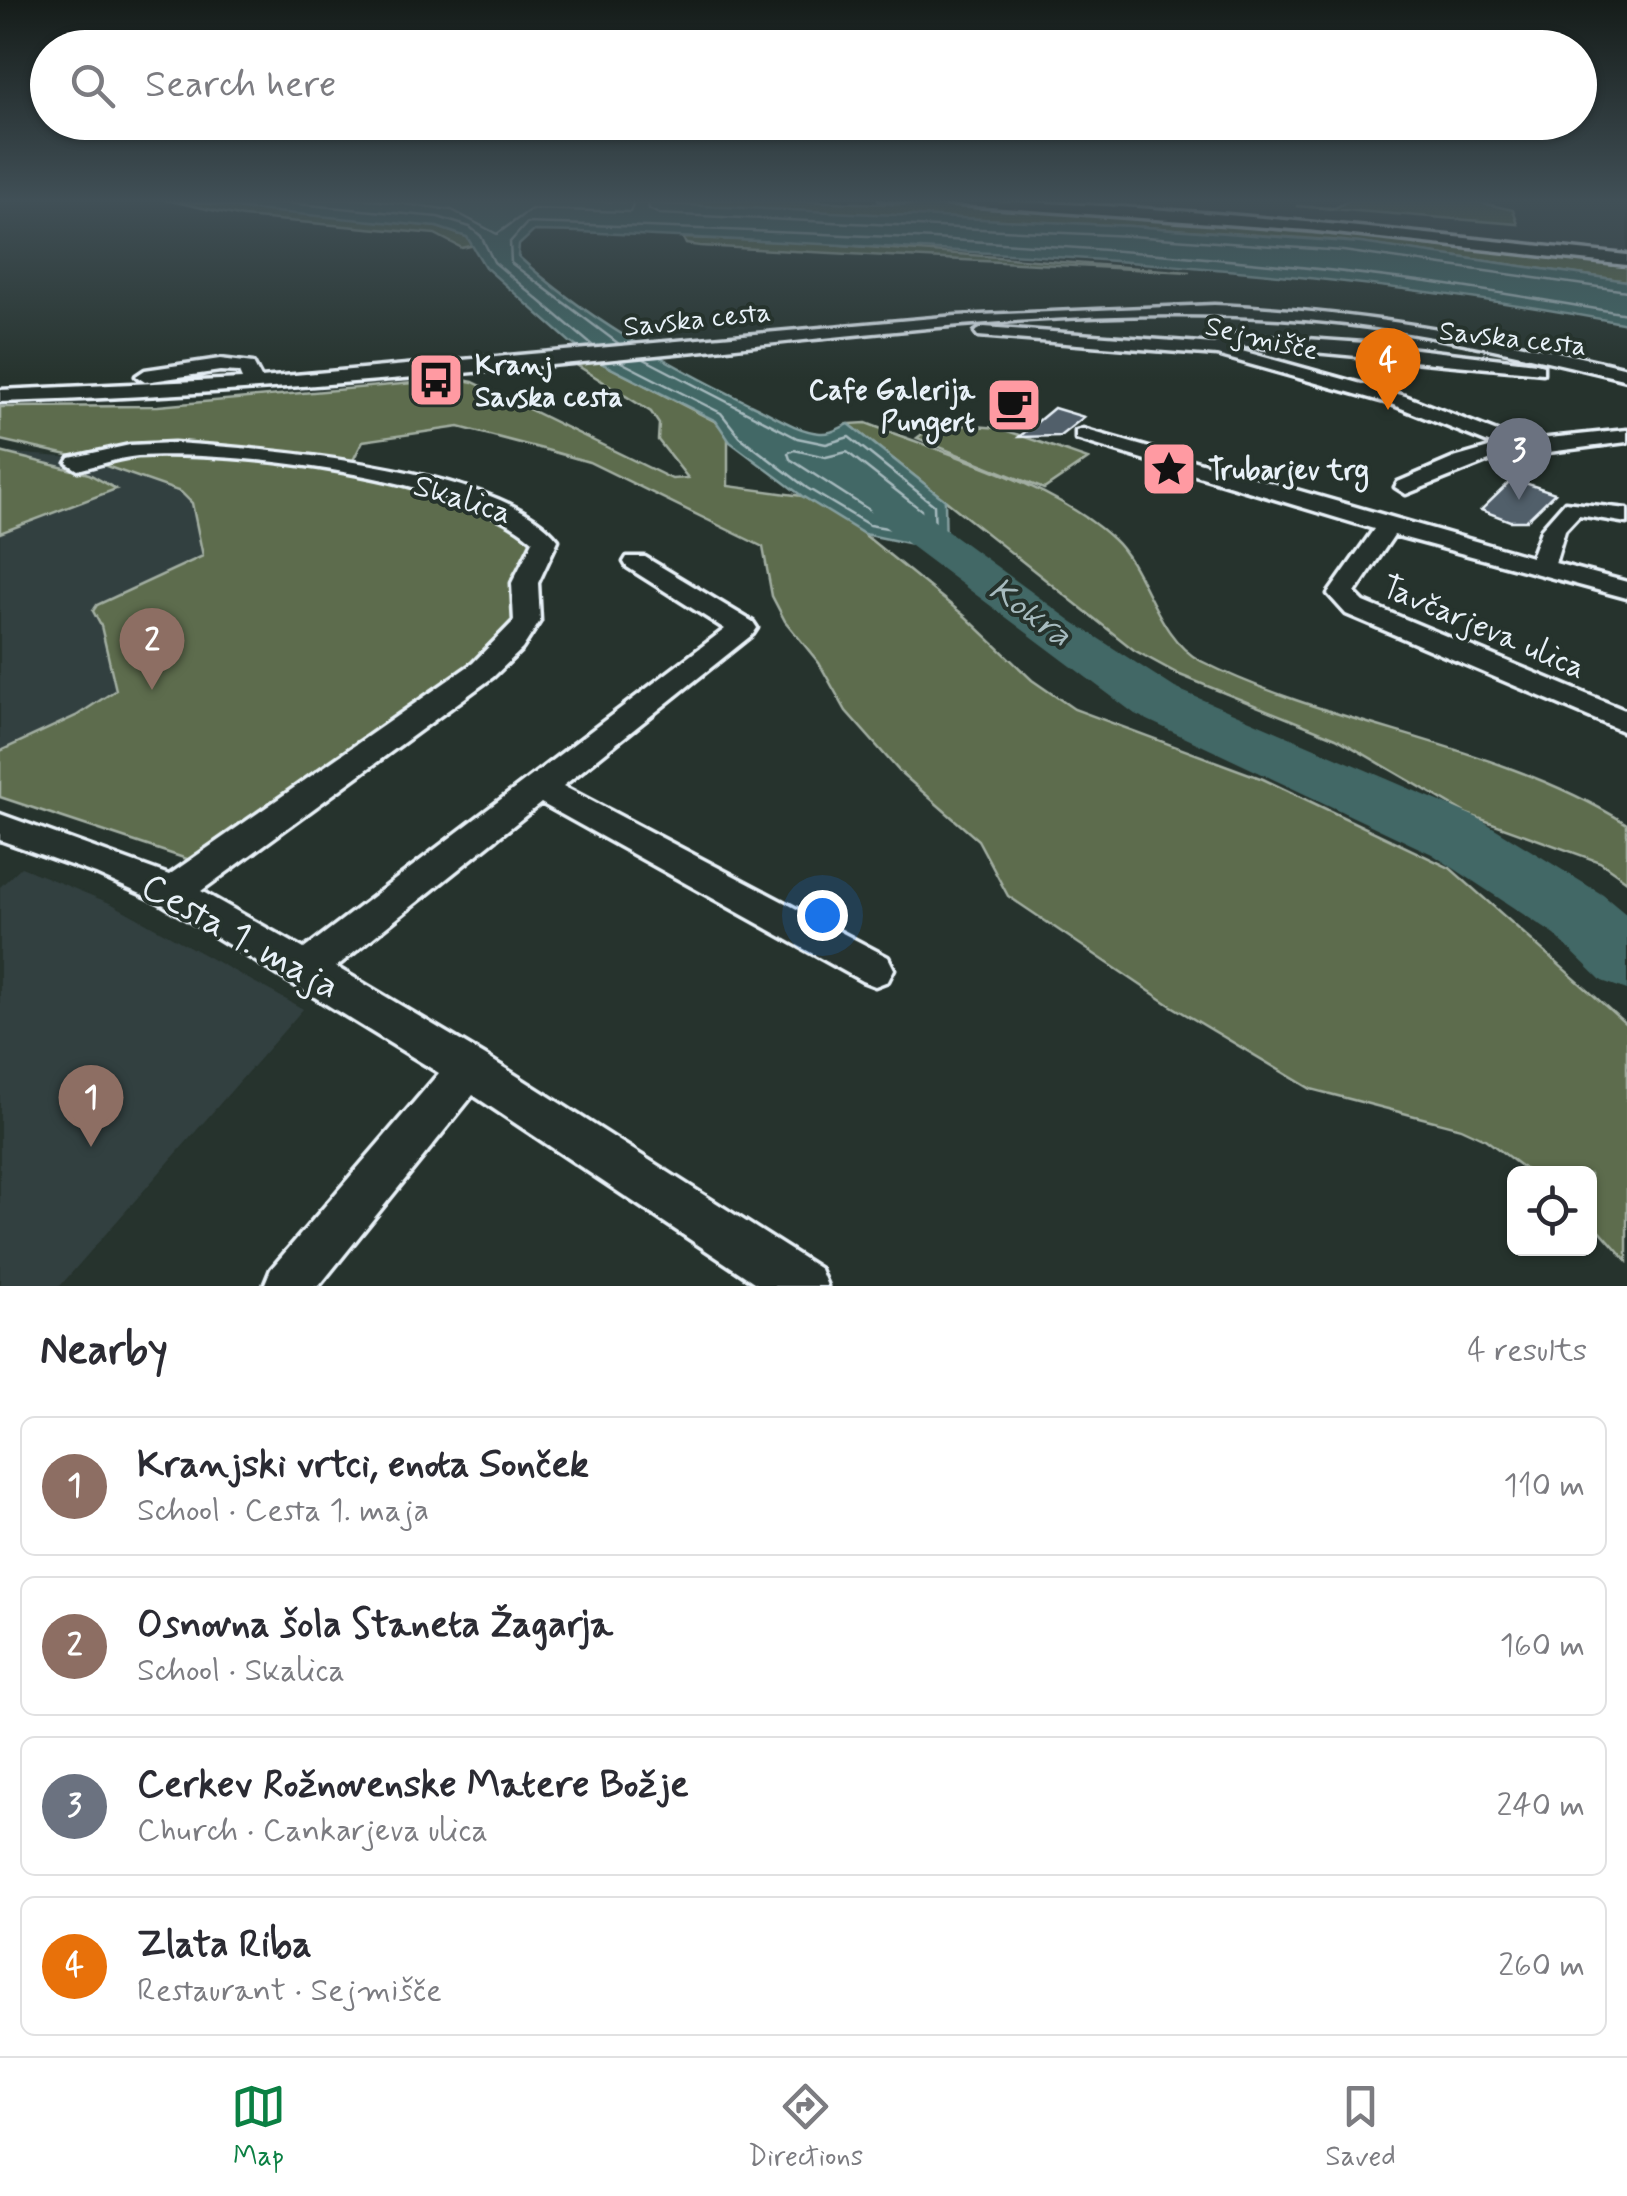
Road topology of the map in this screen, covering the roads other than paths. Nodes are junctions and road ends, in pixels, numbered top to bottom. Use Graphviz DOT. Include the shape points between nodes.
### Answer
graph roads {
  1 [pos="929,323"];
  2 [pos="1218,350"];
  3 [pos="1627,374"];
  4 [pos="0,377"];
  5 [pos="248,387"];
  6 [pos="0,396"];
  7 [pos="1083,435"];
  8 [pos="1627,436"];
  9 [pos="1514,446"];
  10 [pos="78,462"];
  11 [pos="1406,487"];
  12 [pos="1627,516"];
  13 [pos="1388,526"];
  14 [pos="636,562"];
  15 [pos="1538,564"];
  16 [pos="1627,590"];
  17 [pos="1627,722"];
  18 [pos="536,786"];
  19 [pos="0,828"];
  20 [pos="172,892"];
  21 [pos="306,969"];
  22 [pos="876,969"];
  23 [pos="469,1070"];
  24 [pos="288,1286"];
  25 [pos="803,1286"];
  1 -- 2 [label="street, Sejmišče" via="948,330"];
  1 -- 3 [label="street, Savska cesta" via="1125,310 1280,313 1424,331"];
  1 -- 5 [label="street, Savska cesta"];
  2 -- 3 [label="street, Savska cesta" via="1232,339"];
  2 -- 9 [label="street, Sejmišče" via="1398,400"];
  4 -- 5 [label="street" via="132,377 220,365 246,367"];
  5 -- 6 [label="street, Savska cesta"];
  7 -- 13 [label="street"];
  8 -- 9 [label="street"];
  9 -- 11 [label="street" via="1456,461"];
  10 -- 20 [label="street, Skalica" via="138,450 367,470 515,512 538,524 546,540 525,583 527,621 512,643"];
  12 -- 15 [label="street" via="1573,507 1554,528"];
  13 -- 15 [label="street"];
  13 -- 17 [label="street, Tavčarjeva ulica" via="1340,594 1355,608"];
  14 -- 18 [label="street" via="743,628"];
  15 -- 16 [label="street"];
  18 -- 21 [label="street"];
  18 -- 22 [label="street"];
  19 -- 20 [label="street, Cesta 1. maja"];
  20 -- 21 [label="street, Cesta 1. maja"];
  21 -- 23 [label="street, Cesta 1. maja"];
  23 -- 24 [label="street"];
  23 -- 25 [label="street, Cesta 1. maja"];
}
